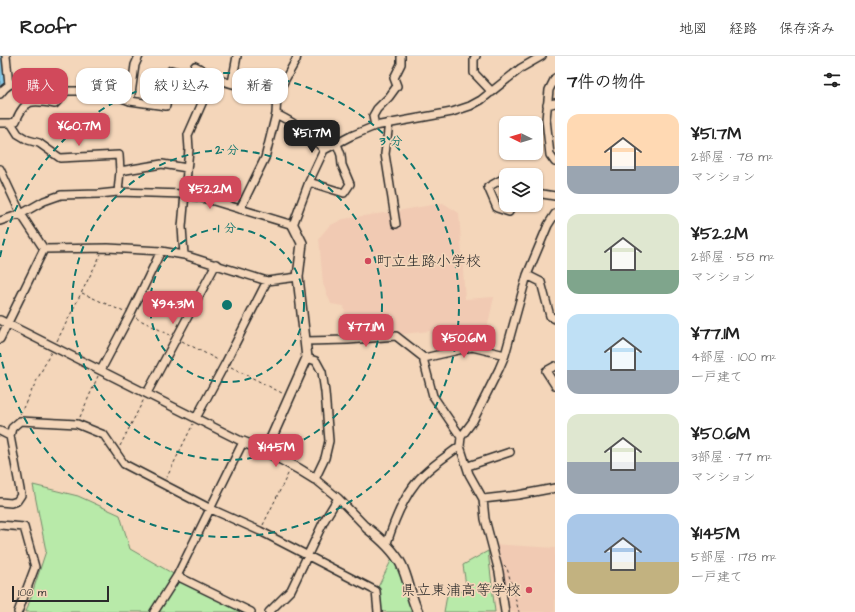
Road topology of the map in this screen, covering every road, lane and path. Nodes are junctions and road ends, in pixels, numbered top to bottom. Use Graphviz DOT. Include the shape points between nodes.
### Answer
graph roads {
  1 [pos="6,56"];
  2 [pos="139,56"];
  3 [pos="237,56"];
  4 [pos="297,56"];
  5 [pos="401,56"];
  6 [pos="476,56"];
  7 [pos="542,56"];
  8 [pos="235,68"];
  9 [pos="288,74"];
  10 [pos="555,78"];
  11 [pos="224,80"];
  12 [pos="232,83"];
  13 [pos="10,84"];
  14 [pos="132,89"];
  15 [pos="492,92"];
  16 [pos="0,94"];
  17 [pos="555,103"];
  18 [pos="26,104"];
  19 [pos="154,104"];
  20 [pos="166,104"];
  21 [pos="202,104"];
  22 [pos="276,104"];
  23 [pos="547,105"];
  24 [pos="276,114"];
  25 [pos="0,123"];
  26 [pos="11,123"];
  27 [pos="389,123"];
  28 [pos="375,126"];
  29 [pos="337,144"];
  30 [pos="324,150"];
  31 [pos="555,162"];
  32 [pos="187,168"];
  33 [pos="0,169"];
  34 [pos="120,171"];
  35 [pos="499,181"];
  36 [pos="309,182"];
  37 [pos="118,192"];
  38 [pos="184,194"];
  39 [pos="543,194"];
  40 [pos="555,196"];
  41 [pos="240,209"];
  42 [pos="499,209"];
  43 [pos="21,214"];
  44 [pos="555,214"];
  45 [pos="0,221"];
  46 [pos="396,224"];
  47 [pos="293,225"];
  48 [pos="104,248"];
  49 [pos="44,249"];
  50 [pos="161,250"];
  51 [pos="184,255"];
  52 [pos="216,264"];
  53 [pos="527,275"];
  54 [pos="298,277"];
  55 [pos="267,281"];
  56 [pos="82,293"];
  57 [pos="130,315"];
  58 [pos="555,319"];
  59 [pos="0,320"];
  60 [pos="7,323"];
  61 [pos="177,338"];
  62 [pos="0,339"];
  63 [pos="306,341"];
  64 [pos="54,346"];
  65 [pos="505,355"];
  66 [pos="307,358"];
  67 [pos="424,358"];
  68 [pos="225,364"];
  69 [pos="555,366"];
  70 [pos="101,370"];
  71 [pos="555,384"];
  72 [pos="148,393"];
  73 [pos="290,397"];
  74 [pos="19,414"];
  75 [pos="196,418"];
  76 [pos="77,424"];
  77 [pos="0,431"];
  78 [pos="10,436"];
  79 [pos="461,437"];
  80 [pos="0,438"];
  81 [pos="243,442"];
  82 [pos="460,446"];
  83 [pos="266,450"];
  84 [pos="510,452"];
  85 [pos="116,454"];
  86 [pos="292,465"];
  87 [pos="468,466"];
  88 [pos="315,479"];
  89 [pos="163,484"];
  90 [pos="555,488"];
  91 [pos="338,498"];
  92 [pos="483,499"];
  93 [pos="0,502"];
  94 [pos="211,509"];
  95 [pos="0,525"];
  96 [pos="367,528"];
  97 [pos="260,531"];
  98 [pos="387,544"];
  99 [pos="307,556"];
  100 [pos="495,557"];
  101 [pos="177,576"];
  102 [pos="18,612"];
  103 [pos="154,612"];
  104 [pos="250,612"];
  105 [pos="269,612"];
  106 [pos="378,612"];
  107 [pos="418,612"];
  108 [pos="505,612"];
  109 [pos="519,612"];
  1 -- 13 [label="street"];
  2 -- 14 [label="street"];
  3 -- 8 [label="street"];
  4 -- 9 [label="street"];
  5 -- 28 [label="street" via="401,64 394,78 397,86 373,116"];
  6 -- 15 [label="street" via="474,73"];
  7 -- 15 [label="street" via="521,68"];
  10 -- 23 [label="street" via="549,90"];
  11 -- 12 [label="street"];
  13 -- 16 [label="street"];
  15 -- 27 [label="street" via="470,106 452,112"];
  17 -- 23 [label="street"];
  18 -- 26 [label="street" via="19,111 16,121"];
  19 -- 20 [label="street"];
  21 -- 32 [label="street" via="188,135"];
  22 -- 24 [label="street"];
  23 -- 31 [label="street" via="550,155"];
  24 -- 30 [label="street" via="293,122 313,137"];
  24 -- 41 [label="street" via="265,158"];
  25 -- 26 [label="street"];
  26 -- 34 [label="street" via="18,134 39,143 60,158 119,155"];
  27 -- 28 [label="street"];
  27 -- 46 [label="street" via="385,154"];
  28 -- 29 [label="street"];
  29 -- 30 [label="street"];
  29 -- 36 [label="street" via="350,184 344,194"];
  30 -- 36 [label="street"];
  32 -- 34 [label="street" via="162,164"];
  32 -- 38 [label="street"];
  33 -- 43 [label="street"];
  34 -- 37 [label="street"];
  35 -- 42 [label="street" via="488,187"];
  36 -- 47 [label="street"];
  37 -- 38 [label="street"];
  37 -- 43 [label="street" via="61,196 44,200"];
  38 -- 41 [label="street"];
  38 -- 51 [label="street"];
  39 -- 40 [label="street"];
  41 -- 47 [label="street"];
  43 -- 45 [label="street"];
  43 -- 49 [label="street"];
  44 -- 53 [label="street"];
  47 -- 54 [label="street" via="302,243"];
  48 -- 49 [label="street"];
  48 -- 50 [label="street"];
  48 -- 56 [label="path"];
  49 -- 60 [label="street"];
  50 -- 51 [label="street"];
  50 -- 57 [label="street"];
  51 -- 52 [label="street"];
  52 -- 55 [label="street"];
  52 -- 61 [label="street"];
  53 -- 58 [label="street" via="541,282 550,316"];
  53 -- 65 [label="street"];
  54 -- 55 [label="street"];
  54 -- 63 [label="street"];
  55 -- 68 [label="street"];
  56 -- 57 [label="path"];
  56 -- 64 [label="path"];
  57 -- 61 [label="path"];
  57 -- 70 [label="street"];
  59 -- 60 [label="street"];
  60 -- 62 [label="street"];
  60 -- 64 [label="street"];
  61 -- 68 [label="path"];
  61 -- 72 [label="street"];
  63 -- 66 [label="street"];
  63 -- 67 [label="street" via="396,336"];
  64 -- 70 [label="street"];
  64 -- 74 [label="path"];
  65 -- 67 [label="street" via="472,347"];
  65 -- 79 [label="street" via="473,421"];
  66 -- 73 [label="street"];
  66 -- 88 [label="street" via="316,361 322,372 328,422 329,441 325,458"];
  67 -- 79 [label="street" via="433,396"];
  68 -- 73 [label="path"];
  68 -- 75 [label="street"];
  69 -- 71 [label="street" via="546,371"];
  70 -- 72 [label="street"];
  70 -- 76 [label="path"];
  72 -- 75 [label="street"];
  72 -- 85 [label="path"];
  73 -- 83 [label="street"];
  75 -- 81 [label="street"];
  75 -- 89 [label="path"];
  76 -- 78 [label="street" via="20,421 12,428"];
  76 -- 85 [label="street" via="104,434"];
  77 -- 78 [label="street"];
  78 -- 80 [label="street"];
  78 -- 93 [label="street" via="20,495 17,501"];
  79 -- 82 [label="street"];
  81 -- 83 [label="street"];
  81 -- 94 [label="street"];
  82 -- 87 [label="street"];
  82 -- 98 [label="street" via="432,466 413,486 394,522"];
  83 -- 86 [label="street"];
  84 -- 87 [label="street"];
  85 -- 89 [label="street" via="124,464"];
  86 -- 88 [label="street"];
  86 -- 97 [label="path"];
  87 -- 92 [label="street"];
  88 -- 91 [label="street"];
  89 -- 94 [label="street"];
  90 -- 92 [label="street"];
  91 -- 96 [label="street"];
  91 -- 99 [label="street"];
  92 -- 100 [label="street" via="485,519"];
  94 -- 97 [label="street"];
  94 -- 101 [label="street"];
  95 -- 102 [label="street" via="24,527 35,567"];
  96 -- 98 [label="street"];
  97 -- 99 [label="street"];
  98 -- 107 [label="street" via="401,564"];
  99 -- 105 [label="street" via="291,590"];
  99 -- 106 [label="street" via="376,591"];
  100 -- 108 [label="street"];
  100 -- 109 [label="path" via="508,568"];
  101 -- 103 [label="street"];
  101 -- 104 [label="street"];
}
